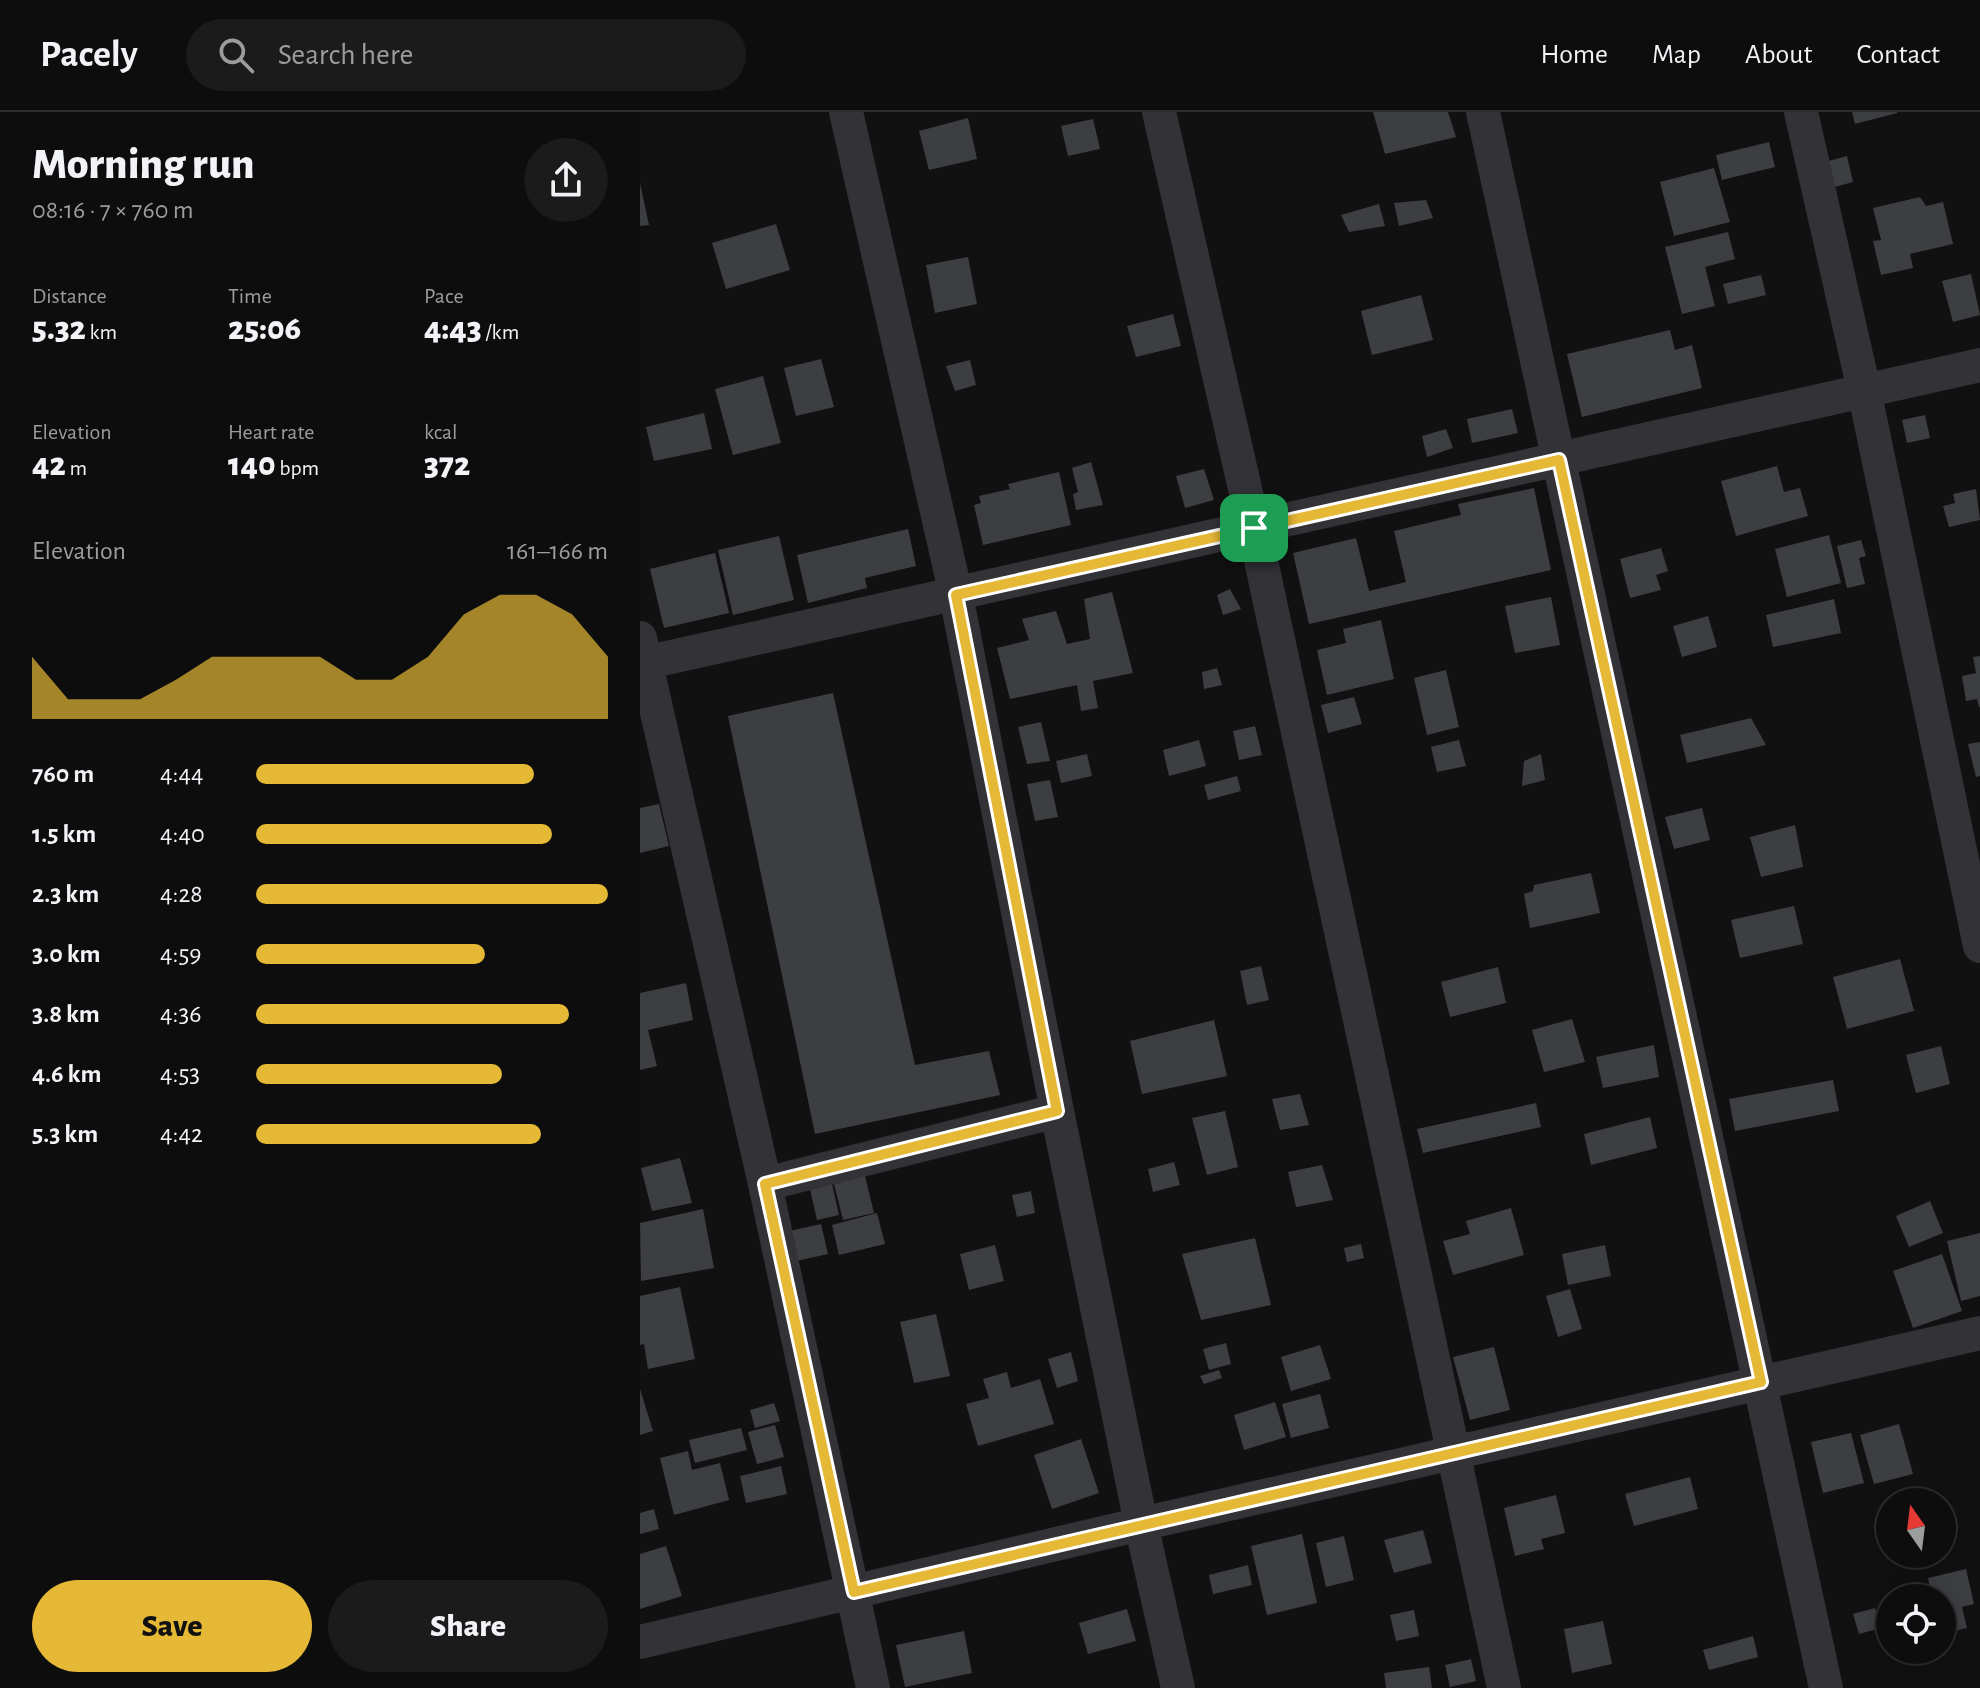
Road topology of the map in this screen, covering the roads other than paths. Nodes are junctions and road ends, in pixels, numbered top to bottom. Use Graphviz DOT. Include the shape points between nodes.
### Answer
graph roads {
  1 [pos="846,112"];
  2 [pos="1159,112"];
  3 [pos="1483,112"];
  4 [pos="1801,112"];
  5 [pos="1980,365"];
  6 [pos="1864,390"];
  7 [pos="1559,460"];
  8 [pos="1254,528"];
  9 [pos="956,595"];
  10 [pos="642,655"];
  11 [pos="1980,946"];
  12 [pos="1057,1111"];
  13 [pos="765,1184"];
  14 [pos="1980,1333"];
  15 [pos="1761,1382"];
  16 [pos="1455,1454"];
  17 [pos="1141,1524"];
  18 [pos="854,1592"];
  19 [pos="640,1642"];
  20 [pos="873,1688"];
  21 [pos="1178,1688"];
  22 [pos="1504,1688"];
  23 [pos="1826,1688"];
  1 -- 9 [label="street"];
  2 -- 8 [label="street"];
  3 -- 7 [label="street"];
  4 -- 6 [label="street"];
  5 -- 6 [label="street"];
  6 -- 7 [label="street"];
  6 -- 11 [label="street"];
  7 -- 8 [label="street"];
  7 -- 15 [label="street"];
  8 -- 9 [label="street"];
  8 -- 16 [label="street"];
  9 -- 10 [label="street"];
  9 -- 12 [label="street"];
  10 -- 13 [label="street"];
  12 -- 13 [label="street"];
  12 -- 17 [label="street"];
  13 -- 18 [label="street"];
  14 -- 15 [label="street"];
  15 -- 16 [label="street"];
  15 -- 23 [label="street"];
  16 -- 17 [label="street"];
  16 -- 22 [label="street"];
  17 -- 18 [label="street"];
  17 -- 21 [label="street"];
  18 -- 19 [label="street"];
  18 -- 20 [label="street"];
}
